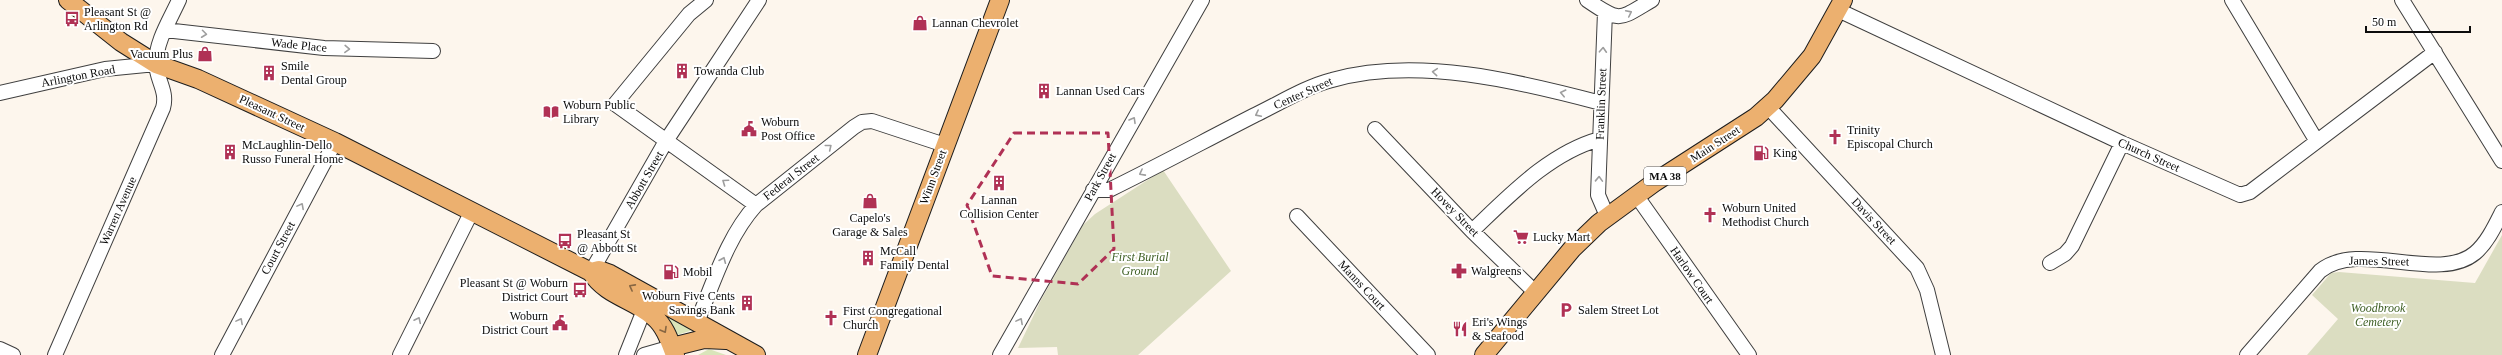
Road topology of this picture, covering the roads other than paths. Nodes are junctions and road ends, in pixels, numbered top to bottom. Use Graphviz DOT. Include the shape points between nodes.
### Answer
graph roads {
  1 [pos="180,0"];
  2 [pos="706,0"];
  3 [pos="759,0"];
  4 [pos="1000,0"];
  5 [pos="1202,0"];
  6 [pos="1587,0"];
  7 [pos="1652,0"];
  8 [pos="2232,0"];
  9 [pos="2402,0"];
  10 [pos="76,2"];
  11 [pos="1841,5"];
  12 [pos="1605,12"];
  13 [pos="166,30"];
  14 [pos="433,51"];
  15 [pos="2435,52"];
  16 [pos="156,64"];
  17 [pos="0,93"];
  18 [pos="1601,103"];
  19 [pos="1768,107"];
  20 [pos="1375,129"];
  21 [pos="1600,139"];
  22 [pos="2316,140"];
  23 [pos="666,141"];
  24 [pos="334,142"];
  25 [pos="2122,143"];
  26 [pos="945,145"];
  27 [pos="2502,161"];
  28 [pos="1093,190"];
  29 [pos="1636,195"];
  30 [pos="756,205"];
  31 [pos="472,211"];
  32 [pos="2502,212"];
  33 [pos="1297,216"];
  34 [pos="1607,216"];
  35 [pos="1472,231"];
  36 [pos="2050,264"];
  37 [pos="591,272"];
  38 [pos="1536,293"];
  39 [pos="644,310"];
  40 [pos="697,322"];
  41 [pos="727,340"];
  42 [pos="0,349"];
  43 [pos="674,351"];
  44 [pos="13,355"];
  45 [pos="55,355"];
  46 [pos="222,355"];
  47 [pos="400,355"];
  48 [pos="626,355"];
  49 [pos="644,355"];
  50 [pos="756,355"];
  51 [pos="867,355"];
  52 [pos="1000,355"];
  53 [pos="1428,355"];
  54 [pos="1484,355"];
  55 [pos="1749,355"];
  56 [pos="1943,355"];
  57 [pos="2247,355"];
  1 -- 13 [label="street"];
  2 -- 23 [label="street" via="689,14 615,104"];
  3 -- 23 [label="street"];
  4 -- 26 [label="main road, Winn Street"];
  28 -- 5 [label="street, Park Street, one-way"];
  6 -- 12 [label="street"];
  12 -- 7 [label="street, one-way" via="1615,17 1624,16"];
  8 -- 22 [label="street"];
  9 -- 15 [label="street"];
  10 -- 16 [label="main road, Pleasant Street" via="121,42"];
  11 -- 19 [label="main road, Main Street / MA 38" via="1803,69"];
  11 -- 25 [label="street, Church Street"];
  18 -- 12 [label="street, Franklin Street, one-way"];
  13 -- 14 [label="street, Wade Place, one-way" via="324,48"];
  13 -- 16 [label="street" via="158,46"];
  15 -- 22 [label="street, Church Street"];
  15 -- 27 [label="street"];
  16 -- 17 [label="street, Arlington Road" via="105,69"];
  16 -- 24 [label="main road, Pleasant Street" via="198,79"];
  16 -- 45 [label="street, Warren Avenue" via="165,94 163,108"];
  18 -- 21 [label="street, Franklin Street"];
  18 -- 28 [label="street, Center Street, one-way" via="1481,77 1415,71 1366,72 1320,84 1109,190"];
  19 -- 29 [label="main road, Main Street / MA 38"];
  19 -- 56 [label="street, Davis Street" via="1917,268 1928,290"];
  20 -- 35 [label="street, Hovey Street"];
  34 -- 21 [label="street, Franklin Street, one-way" via="1598,195"];
  21 -- 35 [label="street" via="1575,149 1536,174 1518,187"];
  22 -- 25 [label="street, Church Street" via="2243,195 2235,194"];
  30 -- 23 [label="street, Abbott Street, one-way"];
  23 -- 37 [label="street, Abbott Street"];
  24 -- 31 [label="main road, Pleasant Street"];
  46 -- 24 [label="street, Court Street, one-way"];
  25 -- 36 [label="street" via="2072,246"];
  30 -- 26 [label="street, Federal Street, one-way" via="862,122 879,123"];
  26 -- 51 [label="main road, Winn Street"];
  52 -- 28 [label="street, Park Street, one-way"];
  29 -- 34 [label="main road, Main Street / MA 38"];
  29 -- 55 [label="street, Harlow Court"];
  40 -- 30 [label="street, Federal Street, one-way" via="734,234"];
  31 -- 37 [label="main road, Pleasant Street"];
  47 -- 31 [label="street, one-way"];
  32 -- 57 [label="street, James Street" via="2481,248 2462,261 2439,264 2347,260 2327,266"];
  33 -- 53 [label="street, Manns Court"];
  34 -- 38 [label="main road, Main Street / MA 38" via="1572,249"];
  35 -- 38 [label="street, Hovey Street"];
  37 -- 39 [label="main road, Pleasant Street" via="603,286"];
  40 -- 37 [label="main road, Pleasant Street, one-way" via="604,272"];
  38 -- 54 [label="main road, Main Street / MA 38"];
  39 -- 43 [label="main road, Pleasant Street, one-way" via="659,322"];
  39 -- 48 [label="street"];
  40 -- 41 [label="main road, Pleasant Street"];
  41 -- 43 [label="main road" via="700,340"];
  41 -- 50 [label="main road, Pleasant Street"];
  42 -- 44 [label="street"];
  43 -- 49 [label="street"];
}
